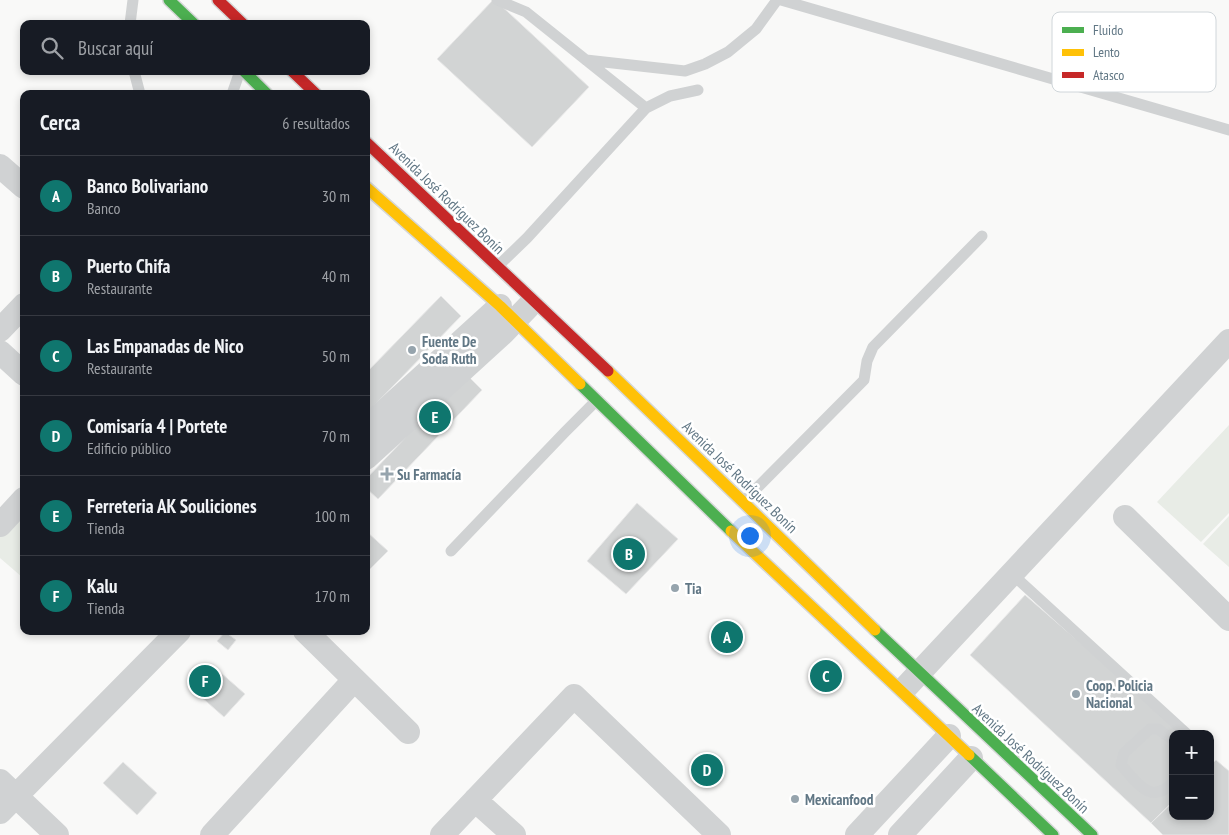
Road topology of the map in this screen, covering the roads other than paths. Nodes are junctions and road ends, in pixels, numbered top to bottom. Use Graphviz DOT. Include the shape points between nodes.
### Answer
graph roads {
  1 [pos="133,0"];
  2 [pos="169,0"];
  3 [pos="218,0"];
  4 [pos="498,0"];
  5 [pos="779,0"];
  6 [pos="799,3"];
  7 [pos="130,20"];
  8 [pos="190,20"];
  9 [pos="239,20"];
  10 [pos="586,60"];
  11 [pos="135,75"];
  12 [pos="239,75"];
  13 [pos="248,75"];
  14 [pos="296,75"];
  15 [pos="1052,78"];
  16 [pos="139,90"];
  17 [pos="233,90"];
  18 [pos="263,90"];
  19 [pos="312,90"];
  20 [pos="698,90"];
  21 [pos="1100,92"];
  22 [pos="646,108"];
  23 [pos="1229,130"];
  24 [pos="370,146"];
  25 [pos="0,166"];
  26 [pos="20,184"];
  27 [pos="370,190"];
  28 [pos="982,236"];
  29 [pos="497,267"];
  30 [pos="20,309"];
  31 [pos="519,309"];
  32 [pos="0,330"];
  33 [pos="1229,341"];
  34 [pos="0,352"];
  35 [pos="20,370"];
  36 [pos="597,400"];
  37 [pos="370,425"];
  38 [pos="370,454"];
  39 [pos="743,502"];
  40 [pos="20,504"];
  41 [pos="1125,517"];
  42 [pos="0,525"];
  43 [pos="451,551"];
  44 [pos="1012,574"];
  45 [pos="1229,618"];
  46 [pos="175,635"];
  47 [pos="309,635"];
  48 [pos="919,673"];
  49 [pos="354,680"];
  50 [pos="902,691"];
  51 [pos="1183,730"];
  52 [pos="408,732"];
  53 [pos="948,736"];
  54 [pos="1169,737"];
  55 [pos="972,758"];
  56 [pos="1169,786"];
  57 [pos="5,796"];
  58 [pos="475,800"];
  59 [pos="57,835"];
  60 [pos="212,835"];
  61 [pos="442,835"];
  62 [pos="514,835"];
  63 [pos="719,835"];
  64 [pos="857,835"];
  65 [pos="900,835"];
  66 [pos="1053,835"];
  67 [pos="1092,835"];
  1 -- 7 [label="lane"];
  2 -- 8 [label="main road"];
  3 -- 9 [label="main road"];
  4 -- 10 [label="lane" via="526,12"];
  5 -- 6 [label="lane"];
  5 -- 10 [label="lane" via="756,29 728,52 686,71"];
  6 -- 15 [label="lane"];
  10 -- 22 [label="lane"];
  11 -- 16 [label="lane"];
  12 -- 17 [label="lane"];
  13 -- 18 [label="main road"];
  14 -- 19 [label="main road"];
  20 -- 22 [label="lane" via="670,96"];
  21 -- 23 [label="lane"];
  22 -- 29 [label="lane"];
  24 -- 29 [label="main road, Avenida José Rodríguez Bonín"];
  25 -- 26 [label="street"];
  27 -- 31 [label="main road, Avenida José Rodríguez Bonín"];
  28 -- 39 [label="lane" via="873,347 864,380"];
  29 -- 31 [label="main road, Avenida José Rodríguez Bonín"];
  30 -- 32 [label="street"];
  31 -- 36 [label="main road, Avenida José Rodríguez Bonín"];
  31 -- 37 [label="street"];
  31 -- 38 [label="street"];
  31 -- 39 [label="main road, Avenida José Rodríguez Bonín" via="660,421"];
  33 -- 44 [label="street"];
  34 -- 35 [label="street"];
  36 -- 43 [label="lane"];
  36 -- 50 [label="main road, Avenida José Rodríguez Bonín" via="752,552"];
  39 -- 48 [label="main road, Avenida José Rodríguez Bonín"];
  40 -- 42 [label="street"];
  41 -- 45 [label="street"];
  44 -- 48 [label="street"];
  44 -- 51 [label="lane"];
  46 -- 57 [label="street"];
  47 -- 49 [label="street"];
  48 -- 50 [label="street"];
  48 -- 67 [label="main road, Avenida José Rodríguez Bonín"];
  49 -- 52 [label="street"];
  49 -- 60 [label="street"];
  50 -- 53 [label="main road, Avenida José Rodríguez Bonín"];
  53 -- 55 [label="main road, Avenida José Rodríguez Bonín"];
  53 -- 64 [label="street"];
  54 -- 56 [label="lane" via="1158,729 1150,729 1124,753 1121,764 1143,790 1152,793 1163,791"];
  55 -- 65 [label="street"];
  55 -- 66 [label="main road, Avenida José Rodríguez Bonín"];
  57 -- 59 [label="street"];
  58 -- 61 [label="street"];
  58 -- 62 [label="street"];
  58 -- 63 [label="street" via="574,696"];
}
